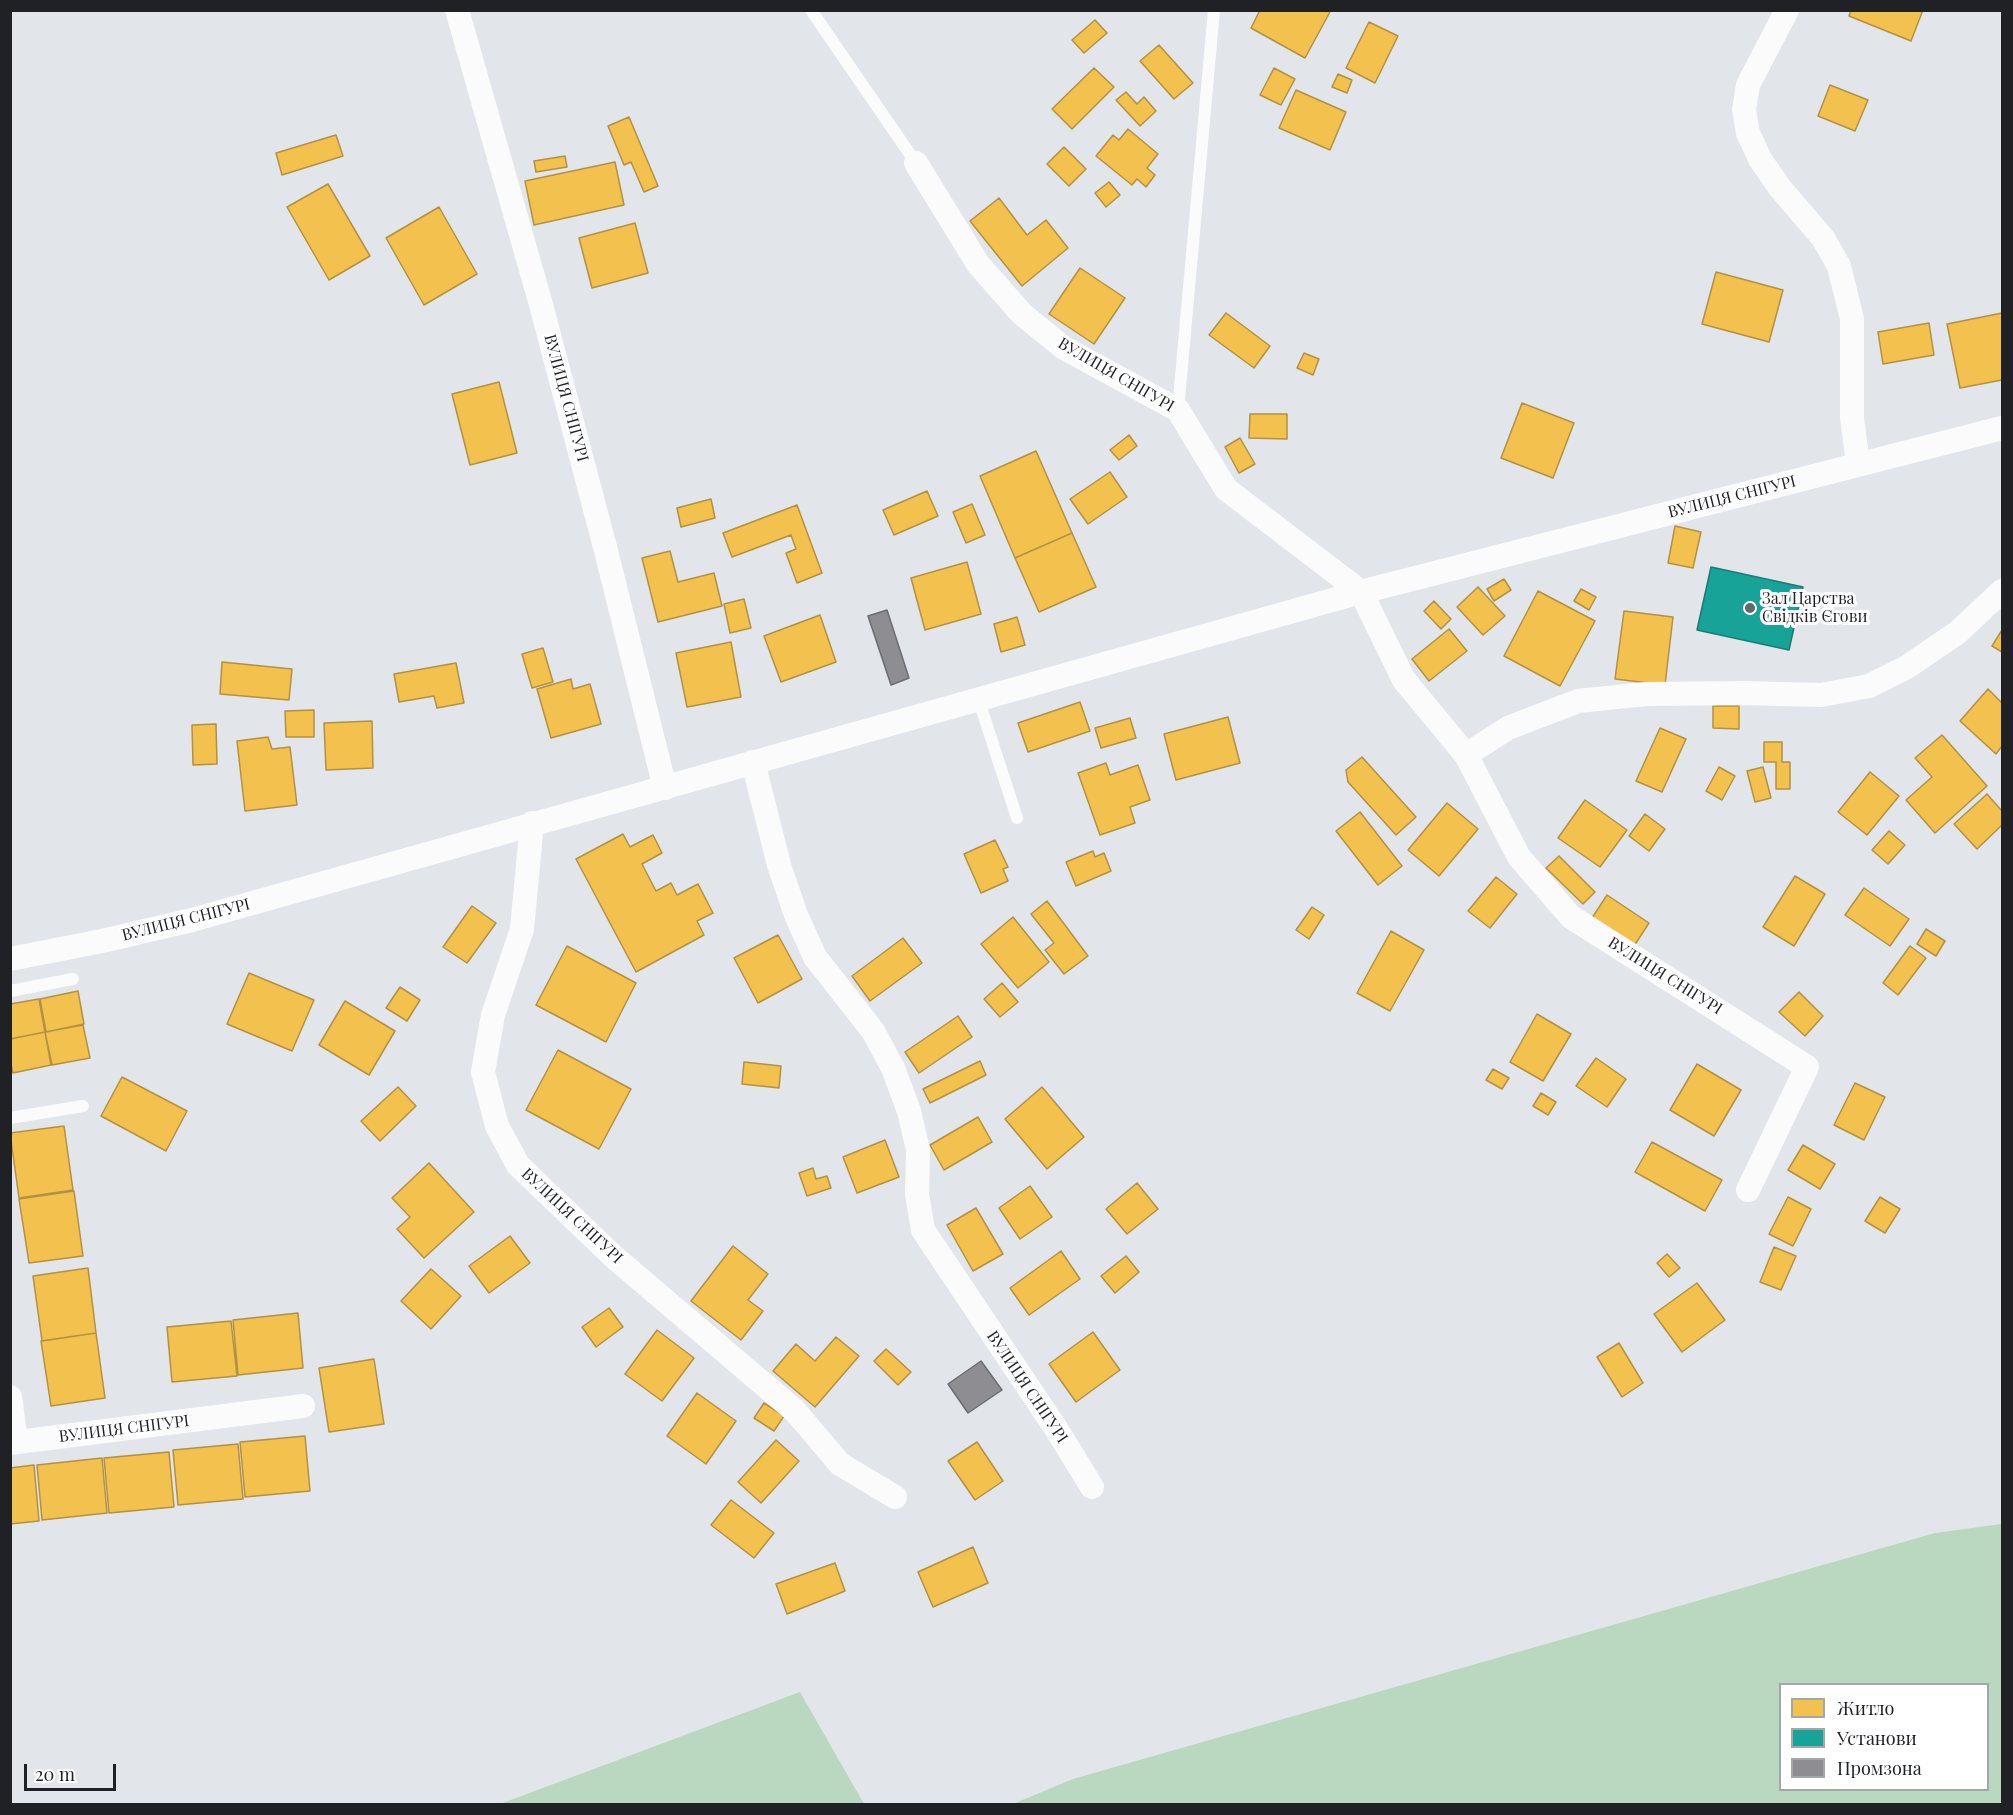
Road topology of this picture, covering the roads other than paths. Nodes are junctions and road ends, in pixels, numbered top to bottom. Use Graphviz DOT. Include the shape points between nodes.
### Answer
graph roads {
  1 [pos="457,10"];
  2 [pos="812,10"];
  3 [pos="1214,10"];
  4 [pos="1787,10"];
  5 [pos="916,163"];
  6 [pos="1178,410"];
  7 [pos="2002,428"];
  8 [pos="1858,464"];
  9 [pos="2002,591"];
  10 [pos="1361,592"];
  11 [pos="978,698"];
  12 [pos="1466,755"];
  13 [pos="753,762"];
  14 [pos="664,788"];
  15 [pos="1017,818"];
  16 [pos="532,824"];
  17 [pos="10,959"];
  18 [pos="73,979"];
  19 [pos="10,992"];
  20 [pos="83,1106"];
  21 [pos="10,1118"];
  22 [pos="1748,1190"];
  23 [pos="10,1397"];
  24 [pos="303,1406"];
  25 [pos="13,1442"];
  26 [pos="1092,1487"];
  27 [pos="895,1497"];
  1 -- 14 [label="street, ВУЛИЦЯ СНІГУРІ" via="540,301"];
  2 -- 5 [label="lane"];
  3 -- 6 [label="lane"];
  4 -- 8 [label="street" via="1748,85 1744,110 1748,134 1760,159 1823,238 1839,266 1852,319 1852,418"];
  5 -- 6 [label="street, ВУЛИЦЯ СНІГУРІ" via="978,264 1022,314 1064,348"];
  6 -- 10 [label="street, ВУЛИЦЯ СНІГУРІ" via="1226,489"];
  7 -- 8 [label="street, ВУЛИЦЯ СНІГУРІ"];
  8 -- 10 [label="street, ВУЛИЦЯ СНІГУРІ"];
  9 -- 12 [label="street" via="1957,633 1907,667 1869,686 1821,695 1646,694 1578,701 1508,728"];
  10 -- 11 [label="street, ВУЛИЦЯ СНІГУРІ"];
  10 -- 12 [label="street, ВУЛИЦЯ СНІГУРІ" via="1404,680"];
  11 -- 13 [label="street, ВУЛИЦЯ СНІГУРІ"];
  11 -- 15 [label="lane"];
  12 -- 22 [label="street, ВУЛИЦЯ СНІГУРІ" via="1519,857 1571,917 1807,1066"];
  13 -- 14 [label="street, ВУЛИЦЯ СНІГУРІ"];
  13 -- 26 [label="street, ВУЛИЦЯ СНІГУРІ" via="779,865 814,957 873,1031 893,1068 909,1111 918,1150 917,1194 923,1230"];
  14 -- 16 [label="street, ВУЛИЦЯ СНІГУРІ"];
  16 -- 17 [label="street, ВУЛИЦЯ СНІГУРІ" via="192,920"];
  16 -- 27 [label="street, ВУЛИЦЯ СНІГУРІ" via="522,929 493,1016 483,1072 497,1125 518,1165 614,1257 795,1411 840,1464"];
  18 -- 19 [label="lane"];
  20 -- 21 [label="lane"];
  23 -- 25 [label="street, ВУЛИЦЯ СНІГУРІ"];
  24 -- 25 [label="street, ВУЛИЦЯ СНІГУРІ"];
}
